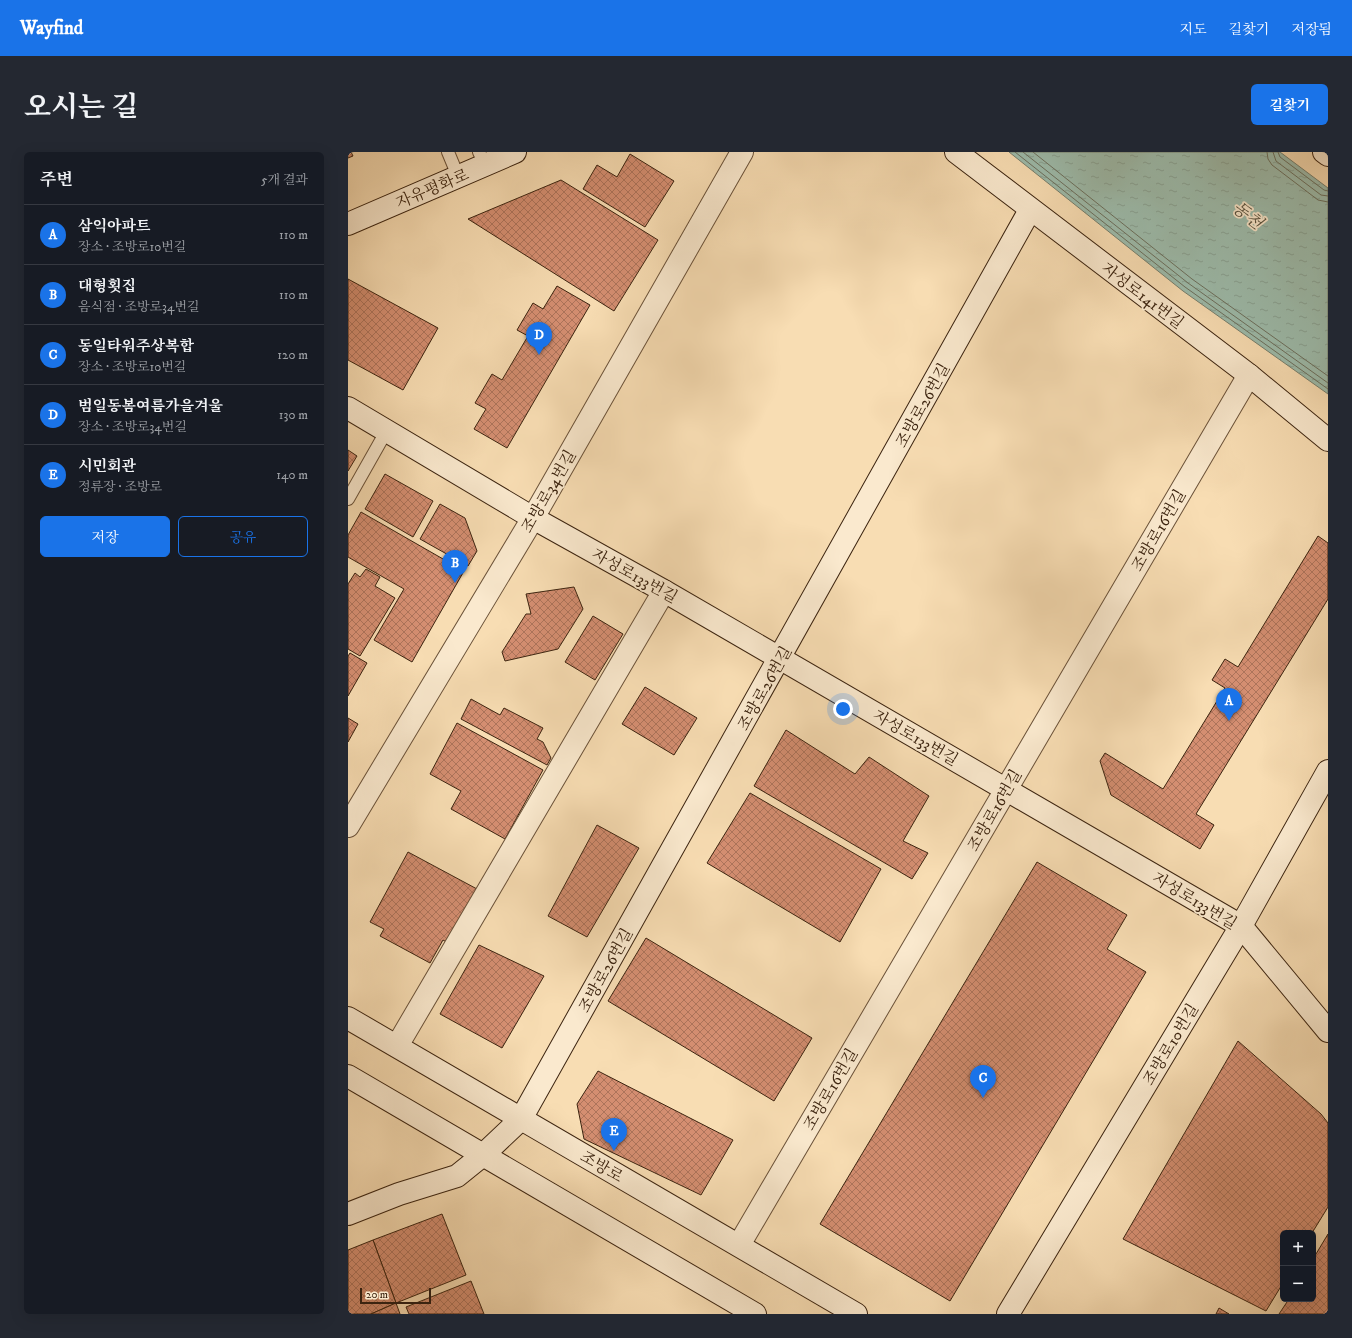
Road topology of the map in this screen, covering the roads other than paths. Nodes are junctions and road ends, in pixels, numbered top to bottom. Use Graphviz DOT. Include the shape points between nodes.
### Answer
graph roads {
  1 [pos="448,152"];
  2 [pos="515,152"];
  3 [pos="742,152"];
  4 [pos="956,152"];
  5 [pos="1324,152"];
  6 [pos="1328,155"];
  7 [pos="482,159"];
  8 [pos="458,176"];
  9 [pos="1030,210"];
  10 [pos="348,224"];
  11 [pos="1249,375"];
  12 [pos="348,408"];
  13 [pos="387,430"];
  14 [pos="1328,440"];
  15 [pos="348,499"];
  16 [pos="533,518"];
  17 [pos="664,591"];
  18 [pos="780,658"];
  19 [pos="1328,771"];
  20 [pos="1006,790"];
  21 [pos="348,826"];
  22 [pos="1241,926"];
  23 [pos="348,1018"];
  24 [pos="1328,1031"];
  25 [pos="398,1046"];
  26 [pos="348,1076"];
  27 [pos="521,1119"];
  28 [pos="484,1155"];
  29 [pos="348,1214"];
  30 [pos="739,1245"];
  31 [pos="755,1314"];
  32 [pos="856,1314"];
  33 [pos="1008,1314"];
  1 -- 8 [label="lane"];
  2 -- 7 [label="street, 자유평화로"];
  3 -- 16 [label="street, 조방로34번길"];
  4 -- 9 [label="street, 자성로141번길"];
  5 -- 6 [label="street"];
  7 -- 8 [label="street, 자유평화로"];
  8 -- 10 [label="street, 자유평화로"];
  9 -- 11 [label="street, 자성로141번길"];
  9 -- 18 [label="street, 조방로26번길"];
  11 -- 14 [label="street, 자성로141번길"];
  11 -- 20 [label="street, 조방로16번길"];
  12 -- 13 [label="street, 자성로133번길"];
  13 -- 15 [label="lane"];
  13 -- 16 [label="street, 자성로133번길"];
  16 -- 17 [label="street, 자성로133번길"];
  16 -- 21 [label="street, 조방로34번길"];
  17 -- 18 [label="street, 자성로133번길"];
  17 -- 25 [label="street"];
  18 -- 20 [label="street, 자성로133번길"];
  18 -- 27 [label="street, 조방로26번길"];
  19 -- 22 [label="street, 조방로10번길"];
  20 -- 22 [label="street, 자성로133번길"];
  20 -- 30 [label="street, 조방로16번길"];
  22 -- 24 [label="street, 자성로133번길"];
  22 -- 33 [label="street, 조방로10번길"];
  23 -- 25 [label="street, 조방로"];
  25 -- 27 [label="street, 조방로"];
  26 -- 28 [label="street"];
  27 -- 28 [label="street, 조방로26번길"];
  27 -- 30 [label="street, 조방로"];
  28 -- 29 [label="street, 조방로26번길" via="457,1176 399,1194"];
  28 -- 31 [label="street"];
  30 -- 32 [label="street, 조방로"];
}
